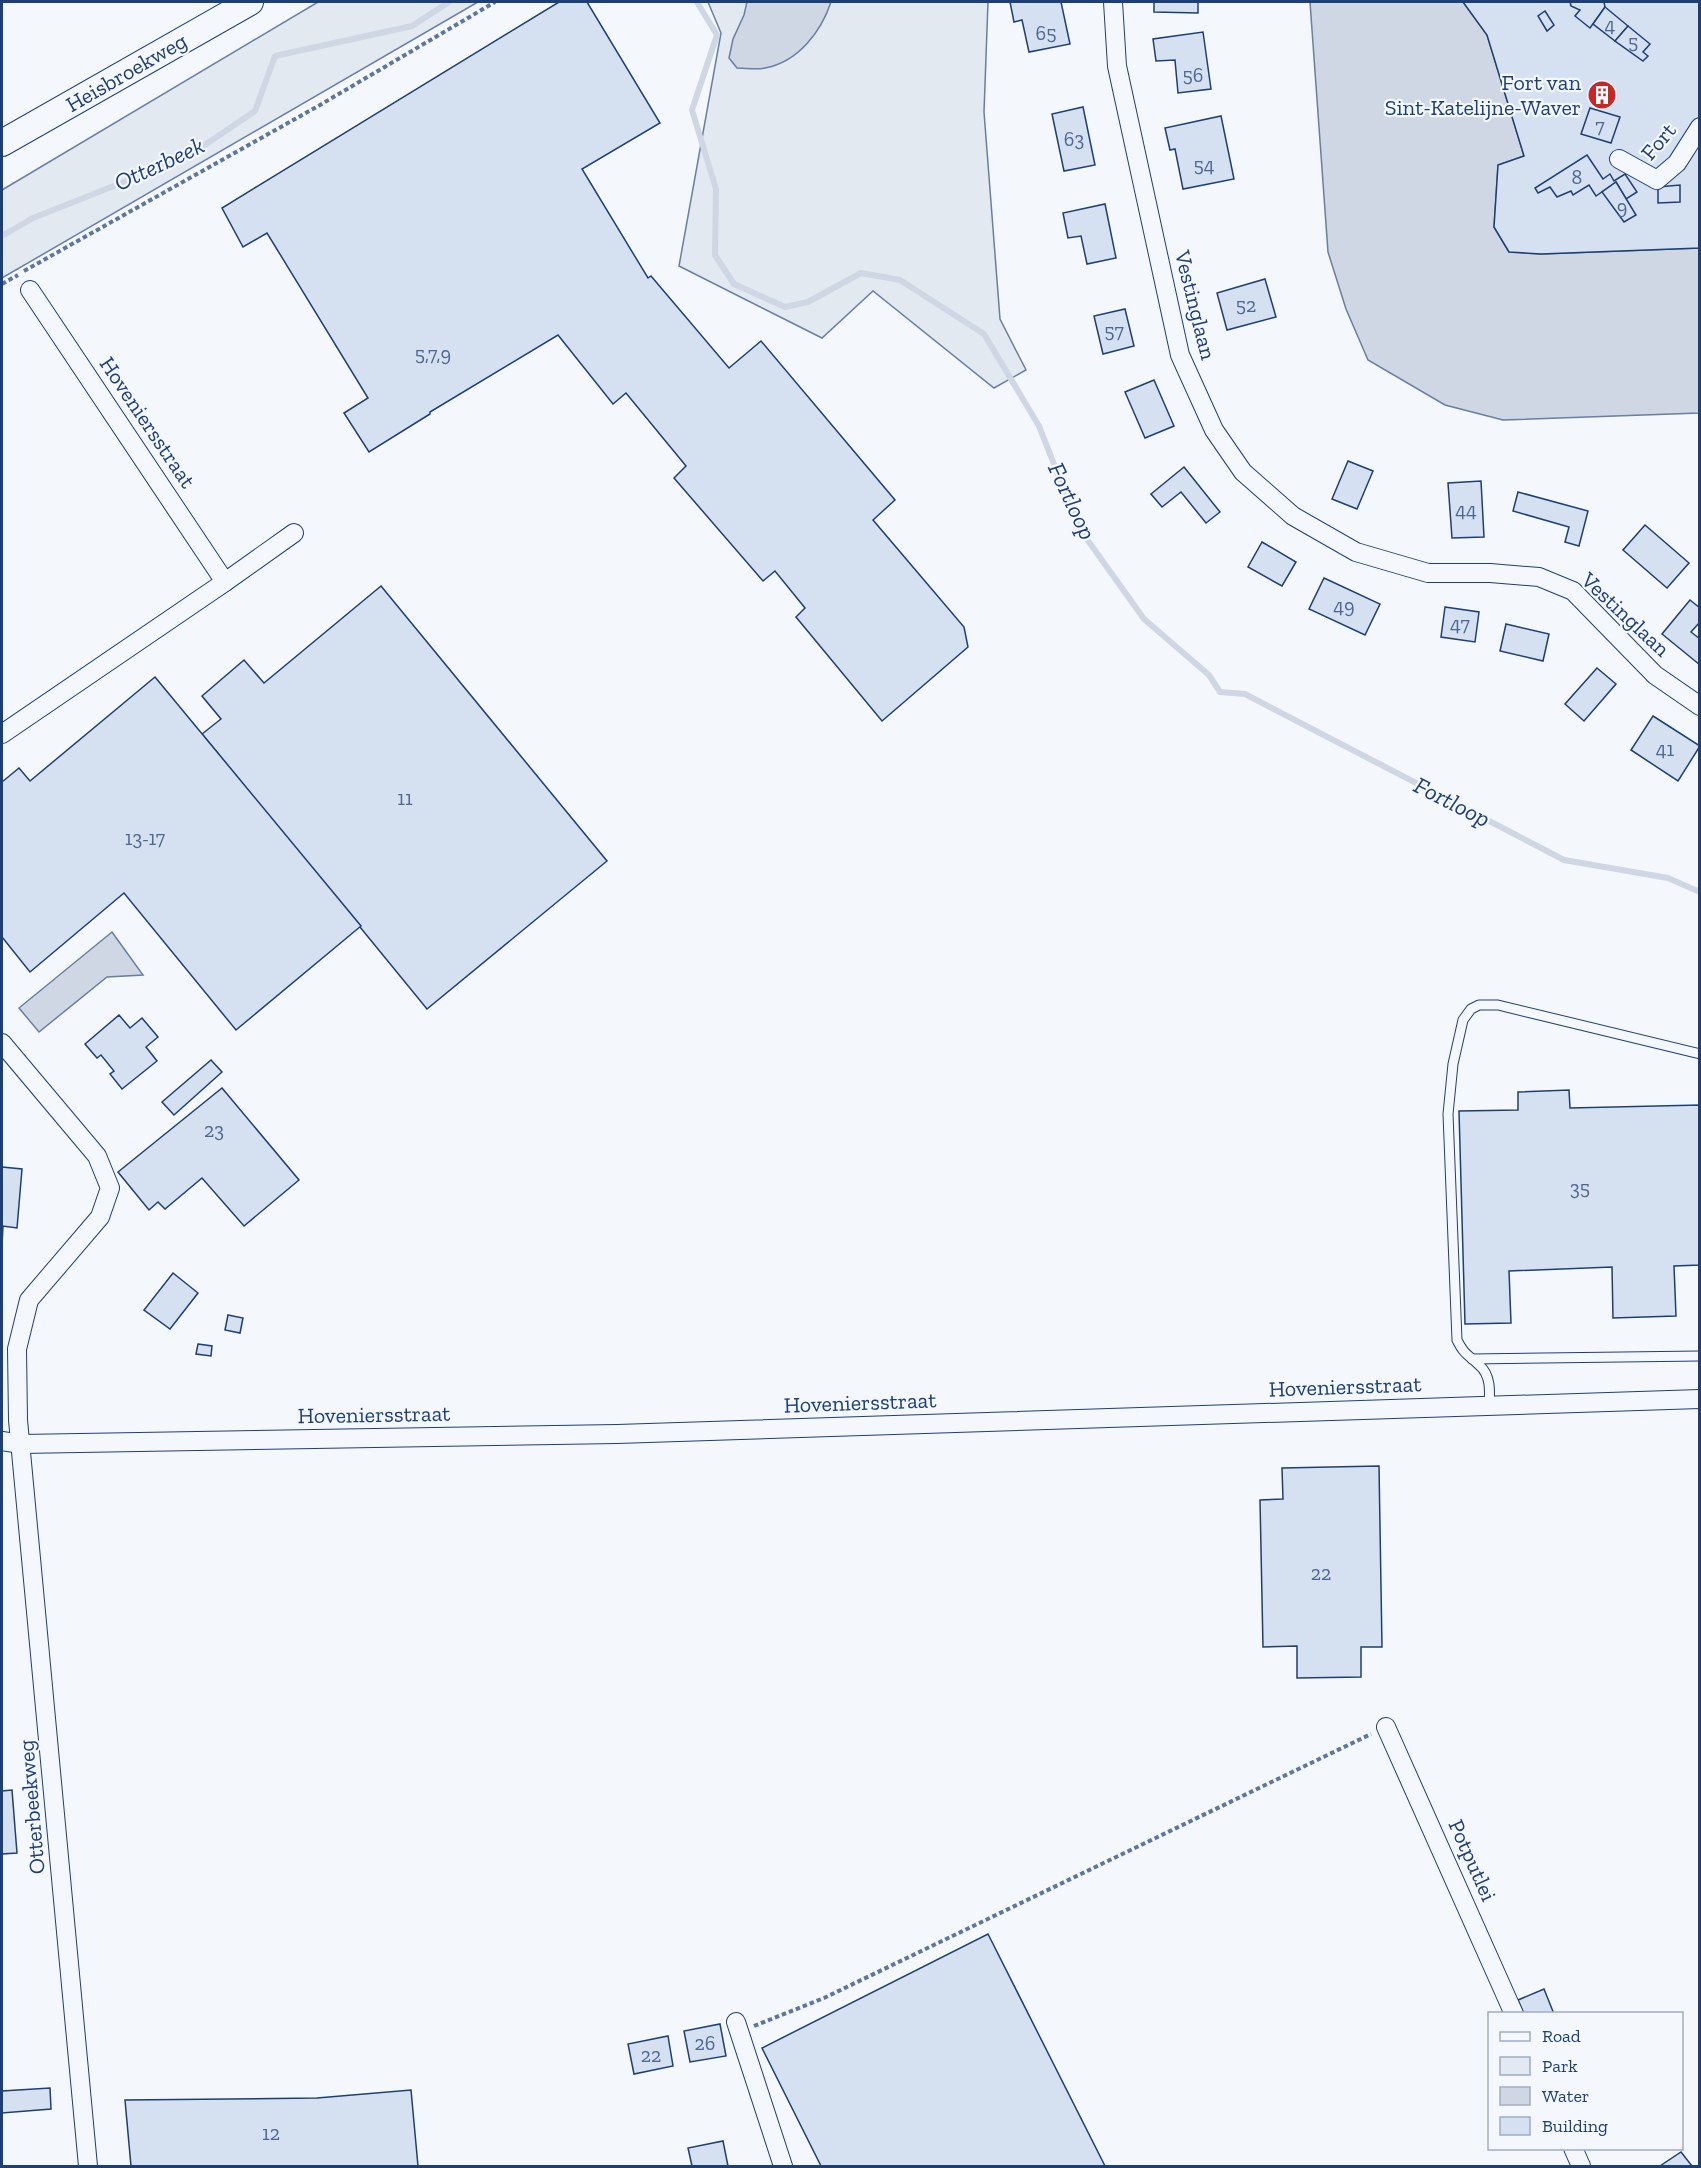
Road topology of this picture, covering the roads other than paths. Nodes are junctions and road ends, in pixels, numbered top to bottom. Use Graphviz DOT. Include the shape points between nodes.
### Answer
graph roads {
  1 [pos="250,2"];
  2 [pos="1113,2"];
  3 [pos="1700,127"];
  4 [pos="2,143"];
  5 [pos="1619,159"];
  6 [pos="30,290"];
  7 [pos="294,533"];
  8 [pos="225,582"];
  9 [pos="1700,706"];
  10 [pos="2,734"];
  11 [pos="2,1043"];
  12 [pos="1700,1054"];
  13 [pos="1700,1356"];
  14 [pos="1472,1359"];
  15 [pos="1700,1399"];
  16 [pos="1489,1406"];
  17 [pos="2,1441"];
  18 [pos="21,1444"];
  19 [pos="1386,1727"];
  20 [pos="1514,2012"];
  21 [pos="738,2027"];
  22 [pos="1574,2150"];
  23 [pos="88,2166"];
  24 [pos="783,2166"];
  25 [pos="1581,2166"];
  1 -- 4 [label="main road, Heisbroekweg"];
  2 -- 9 [label="street, Vestinglaan" via="1117,66 1180,355 1214,430 1243,472 1293,516 1356,552 1428,573 1539,577 1573,591 1655,675"];
  3 -- 5 [label="street, Fort" via="1677,163 1657,180"];
  6 -- 8 [label="street, Hoveniersstraat"];
  7 -- 8 [label="street"];
  8 -- 10 [label="street"];
  11 -- 18 [label="street" via="97,1156 110,1188 100,1217 29,1300 17,1349"];
  12 -- 14 [label="lane" via="1498,1005 1471,1009 1463,1020 1448,1114 1457,1340 1463,1353"];
  13 -- 14 [label="lane"];
  14 -- 16 [label="lane" via="1488,1377"];
  15 -- 16 [label="street, Hoveniersstraat"];
  16 -- 18 [label="street, Hoveniersstraat" via="629,1433"];
  17 -- 18 [label="street, Hoveniersstraat"];
  18 -- 23 [label="street, Otterbeekweg"];
  19 -- 20 [label="street, Potputlei"];
  21 -- 24 [label="street"];
  22 -- 25 [label="street"];
}
